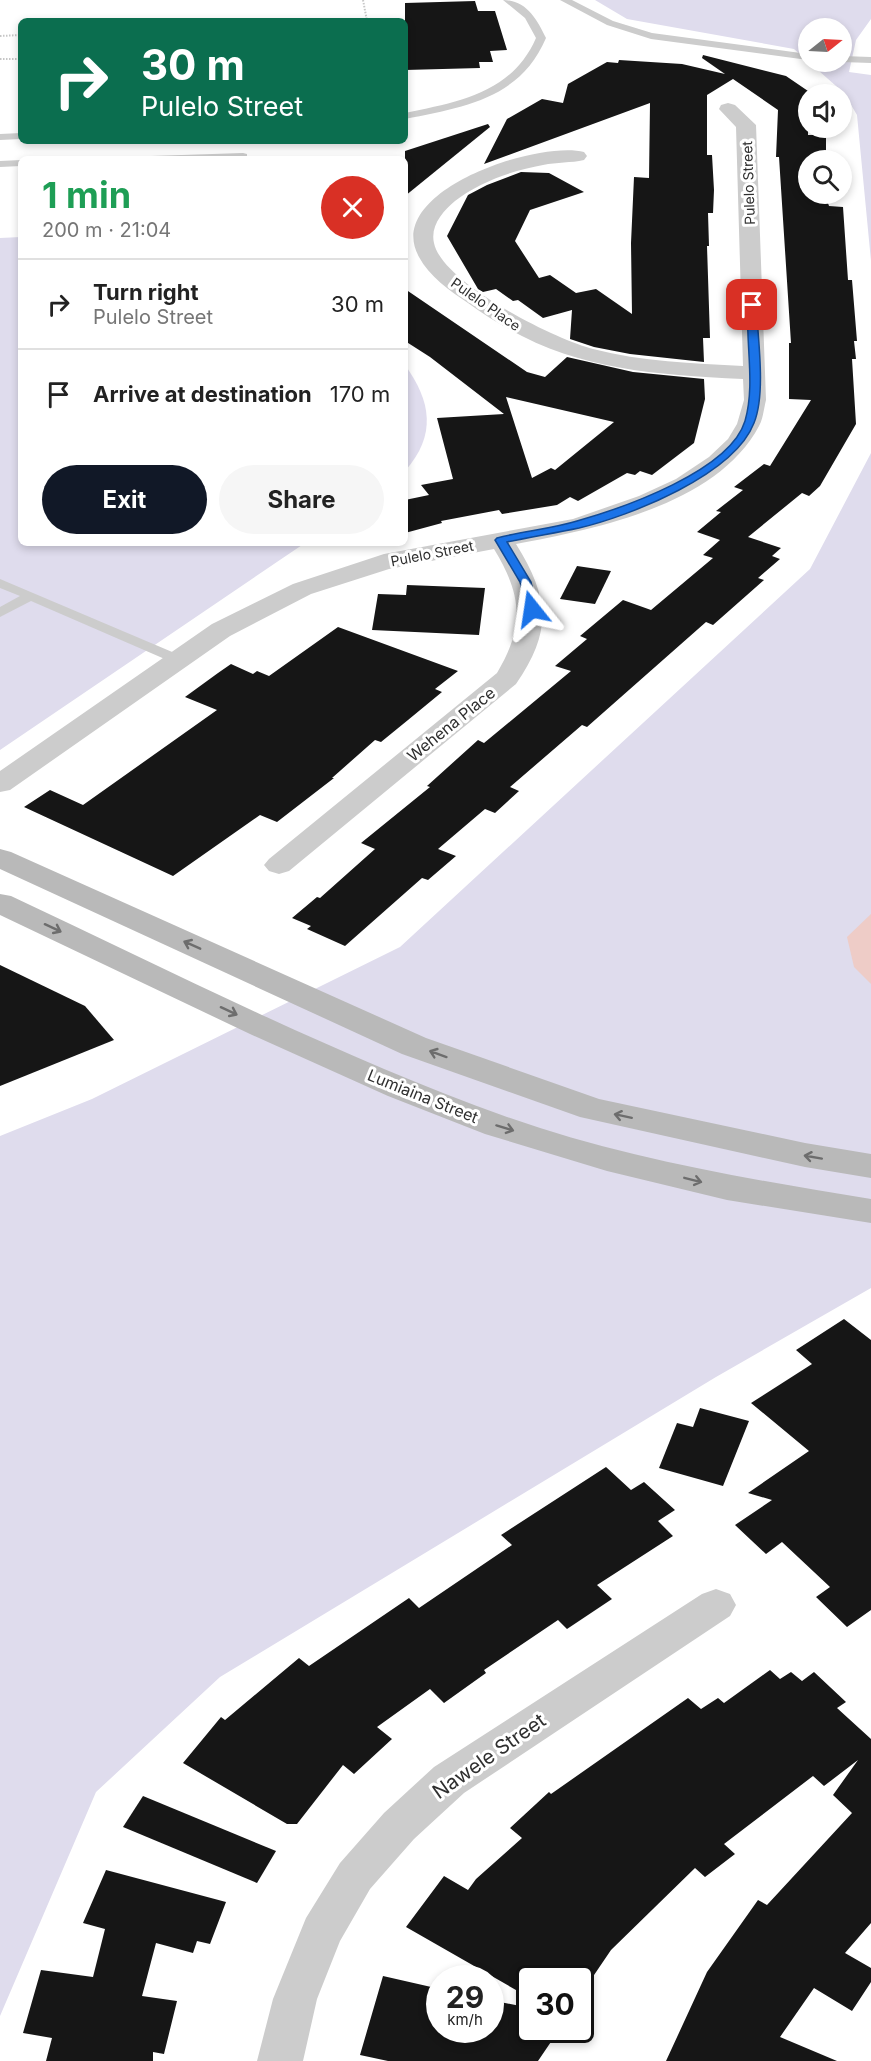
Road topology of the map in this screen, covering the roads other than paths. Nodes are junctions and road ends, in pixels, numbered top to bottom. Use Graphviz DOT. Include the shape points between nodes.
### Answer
graph roads {
  1 [pos="508,0"];
  2 [pos="564,0"];
  3 [pos="870,48"];
  4 [pos="798,56"];
  5 [pos="852,59"];
  6 [pos="871,60"];
  7 [pos="728,109"];
  8 [pos="408,115"];
  9 [pos="18,136"];
  10 [pos="0,137"];
  11 [pos="577,156"];
  12 [pos="18,163"];
  13 [pos="0,164"];
  14 [pos="754,373"];
  15 [pos="501,540"];
  16 [pos="0,583"];
  17 [pos="30,596"];
  18 [pos="0,613"];
  19 [pos="178,660"];
  20 [pos="0,784"];
  21 [pos="0,858"];
  22 [pos="279,865"];
  23 [pos="0,903"];
  24 [pos="871,1166"];
  25 [pos="871,1211"];
  26 [pos="716,1605"];
  27 [pos="280,2061"];
  1 -- 8 [label="lane" via="534,22 541,38 528,65 496,89"];
  2 -- 4 [label="lane" via="610,23 651,36"];
  3 -- 6 [label="lane"];
  5 -- 6 [label="lane"];
  7 -- 14 [label="street, Pulelo Street" via="746,125"];
  9 -- 10 [label="lane"];
  11 -- 14 [label="street, Pulelo Place" via="530,163 470,183 451,195 427,219 423,230 426,255 451,280 514,325 565,348 627,363"];
  12 -- 13 [label="lane"];
  14 -- 15 [label="street, Pulelo Street" via="755,400 749,424 737,443 709,468 676,488 614,513 569,527"];
  15 -- 19 [label="street, Pulelo Street" via="384,562 302,589 221,630"];
  15 -- 22 [label="street, Wehena Place" via="525,582 532,609 529,636 507,678"];
  16 -- 17 [label="lane"];
  17 -- 18 [label="lane"];
  17 -- 19 [label="lane"];
  19 -- 20 [label="street, Pulelo Street"];
  24 -- 21 [label="main road, one-way" via="592,1109 414,1046"];
  23 -- 25 [label="main road, Lumiaina Street, one-way" via="262,1027 497,1126 727,1188"];
  26 -- 27 [label="street, Nawele Street" via="449,1780 399,1826 356,1876 321,1932 295,1999"];
}
